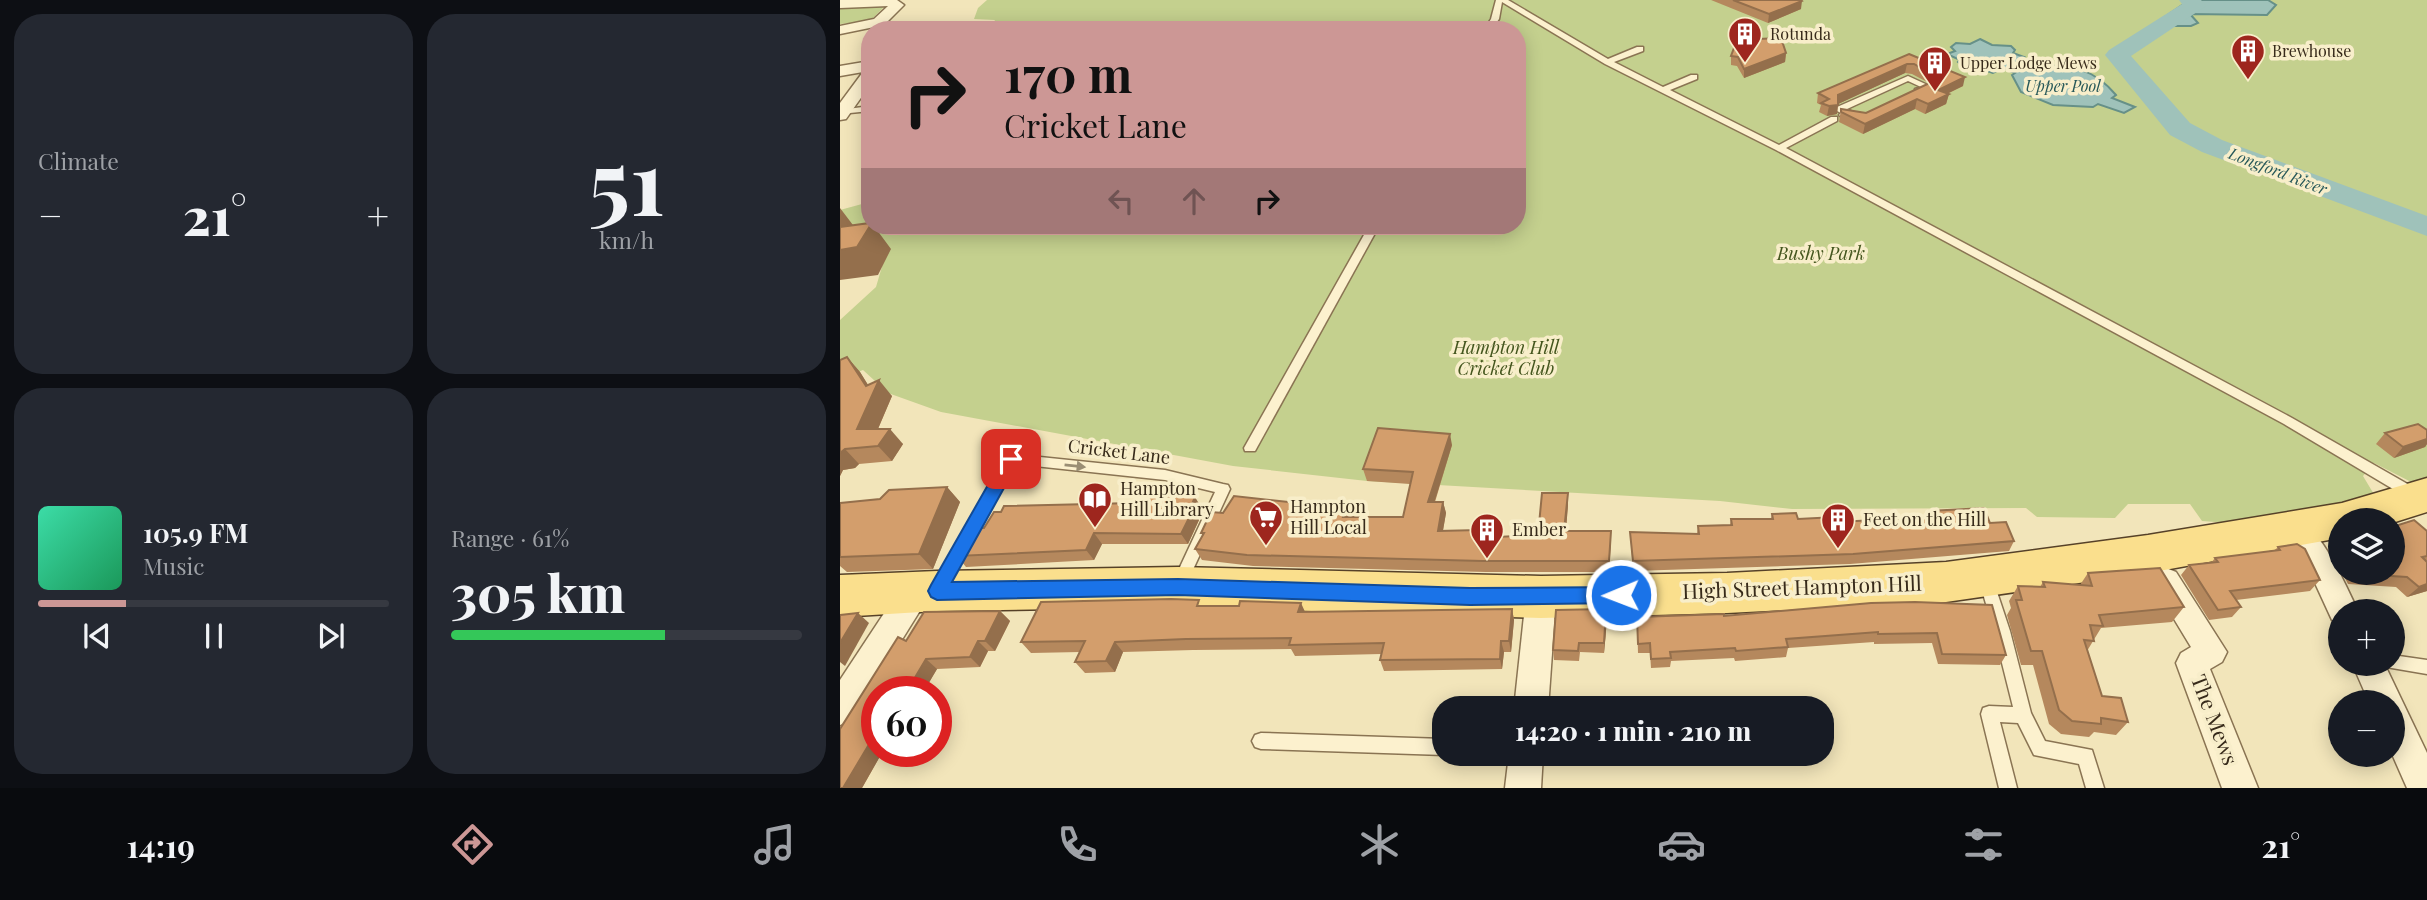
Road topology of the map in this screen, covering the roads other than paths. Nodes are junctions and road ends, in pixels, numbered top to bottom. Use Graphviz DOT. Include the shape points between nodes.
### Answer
graph roads {
  1 [pos="1501,0"];
  2 [pos="840,4"];
  3 [pos="880,21"];
  4 [pos="1494,21"];
  5 [pos="861,26"];
  6 [pos="840,30"];
  7 [pos="1640,49"];
  8 [pos="1608,62"];
  9 [pos="861,68"];
  10 [pos="840,71"];
  11 [pos="1694,76"];
  12 [pos="861,85"];
  13 [pos="1665,89"];
  14 [pos="1906,97"];
  15 [pos="861,110"];
  16 [pos="841,113"];
  17 [pos="1842,116"];
  18 [pos="1860,118"];
  19 [pos="1779,148"];
  20 [pos="1369,235"];
  21 [pos="1251,448"];
  22 [pos="2423,496"];
  23 [pos="2382,508"];
  24 [pos="2328,523"];
  25 [pos="2295,530"];
  26 [pos="2148,554"];
  27 [pos="1984,577"];
  28 [pos="1178,587"];
  29 [pos="926,592"];
  30 [pos="840,596"];
  31 [pos="1541,597"];
  32 [pos="2337,599"];
  33 [pos="2405,664"];
  34 [pos="2427,667"];
  35 [pos="1532,696"];
  36 [pos="840,709"];
  37 [pos="2023,715"];
  38 [pos="1261,741"];
  39 [pos="2405,744"];
  40 [pos="1432,747"];
  41 [pos="1525,766"];
  42 [pos="1523,788"];
  43 [pos="2008,788"];
  44 [pos="2095,788"];
  45 [pos="2240,788"];
  46 [pos="2425,788"];
  1 -- 4 [label="lane"];
  1 -- 8 [label="lane"];
  2 -- 3 [label="street" via="887,1 897,5"];
  5 -- 6 [label="street"];
  7 -- 8 [label="lane"];
  8 -- 13 [label="lane"];
  9 -- 10 [label="street"];
  11 -- 13 [label="lane"];
  12 -- 16 [label="street"];
  13 -- 19 [label="lane"];
  14 -- 17 [label="lane" via="1928,87 1908,78 1840,109"];
  15 -- 16 [label="lane"];
  17 -- 18 [label="lane"];
  17 -- 19 [label="lane"];
  19 -- 22 [label="lane"];
  20 -- 21 [label="lane"];
  22 -- 23 [label="main road, High Street Hampton Hill"];
  24 -- 25 [label="main road, High Street Hampton Hill"];
  25 -- 26 [label="main road, High Street Hampton Hill"];
  25 -- 32 [label="street"];
  26 -- 27 [label="main road, High Street Hampton Hill"];
  26 -- 45 [label="street, The Mews" via="2211,652 2192,663"];
  27 -- 31 [label="main road, High Street Hampton Hill" via="1740,592"];
  27 -- 37 [label="lane"];
  28 -- 29 [label="main road, High Street Hampton Hill"];
  29 -- 28 [label="lane, Cricket Lane, one-way" via="1011,459 1165,475 1223,489"];
  28 -- 31 [label="main road, High Street Hampton Hill"];
  29 -- 30 [label="main road, High Street Hampton Hill"];
  29 -- 36 [label="street"];
  31 -- 35 [label="street"];
  33 -- 34 [label="lane"];
  37 -- 43 [label="lane" via="1989,714"];
  37 -- 44 [label="lane" via="2040,750 2086,756"];
  38 -- 40 [label="lane"];
  39 -- 46 [label="street"];
  41 -- 42 [label="street"];
}
